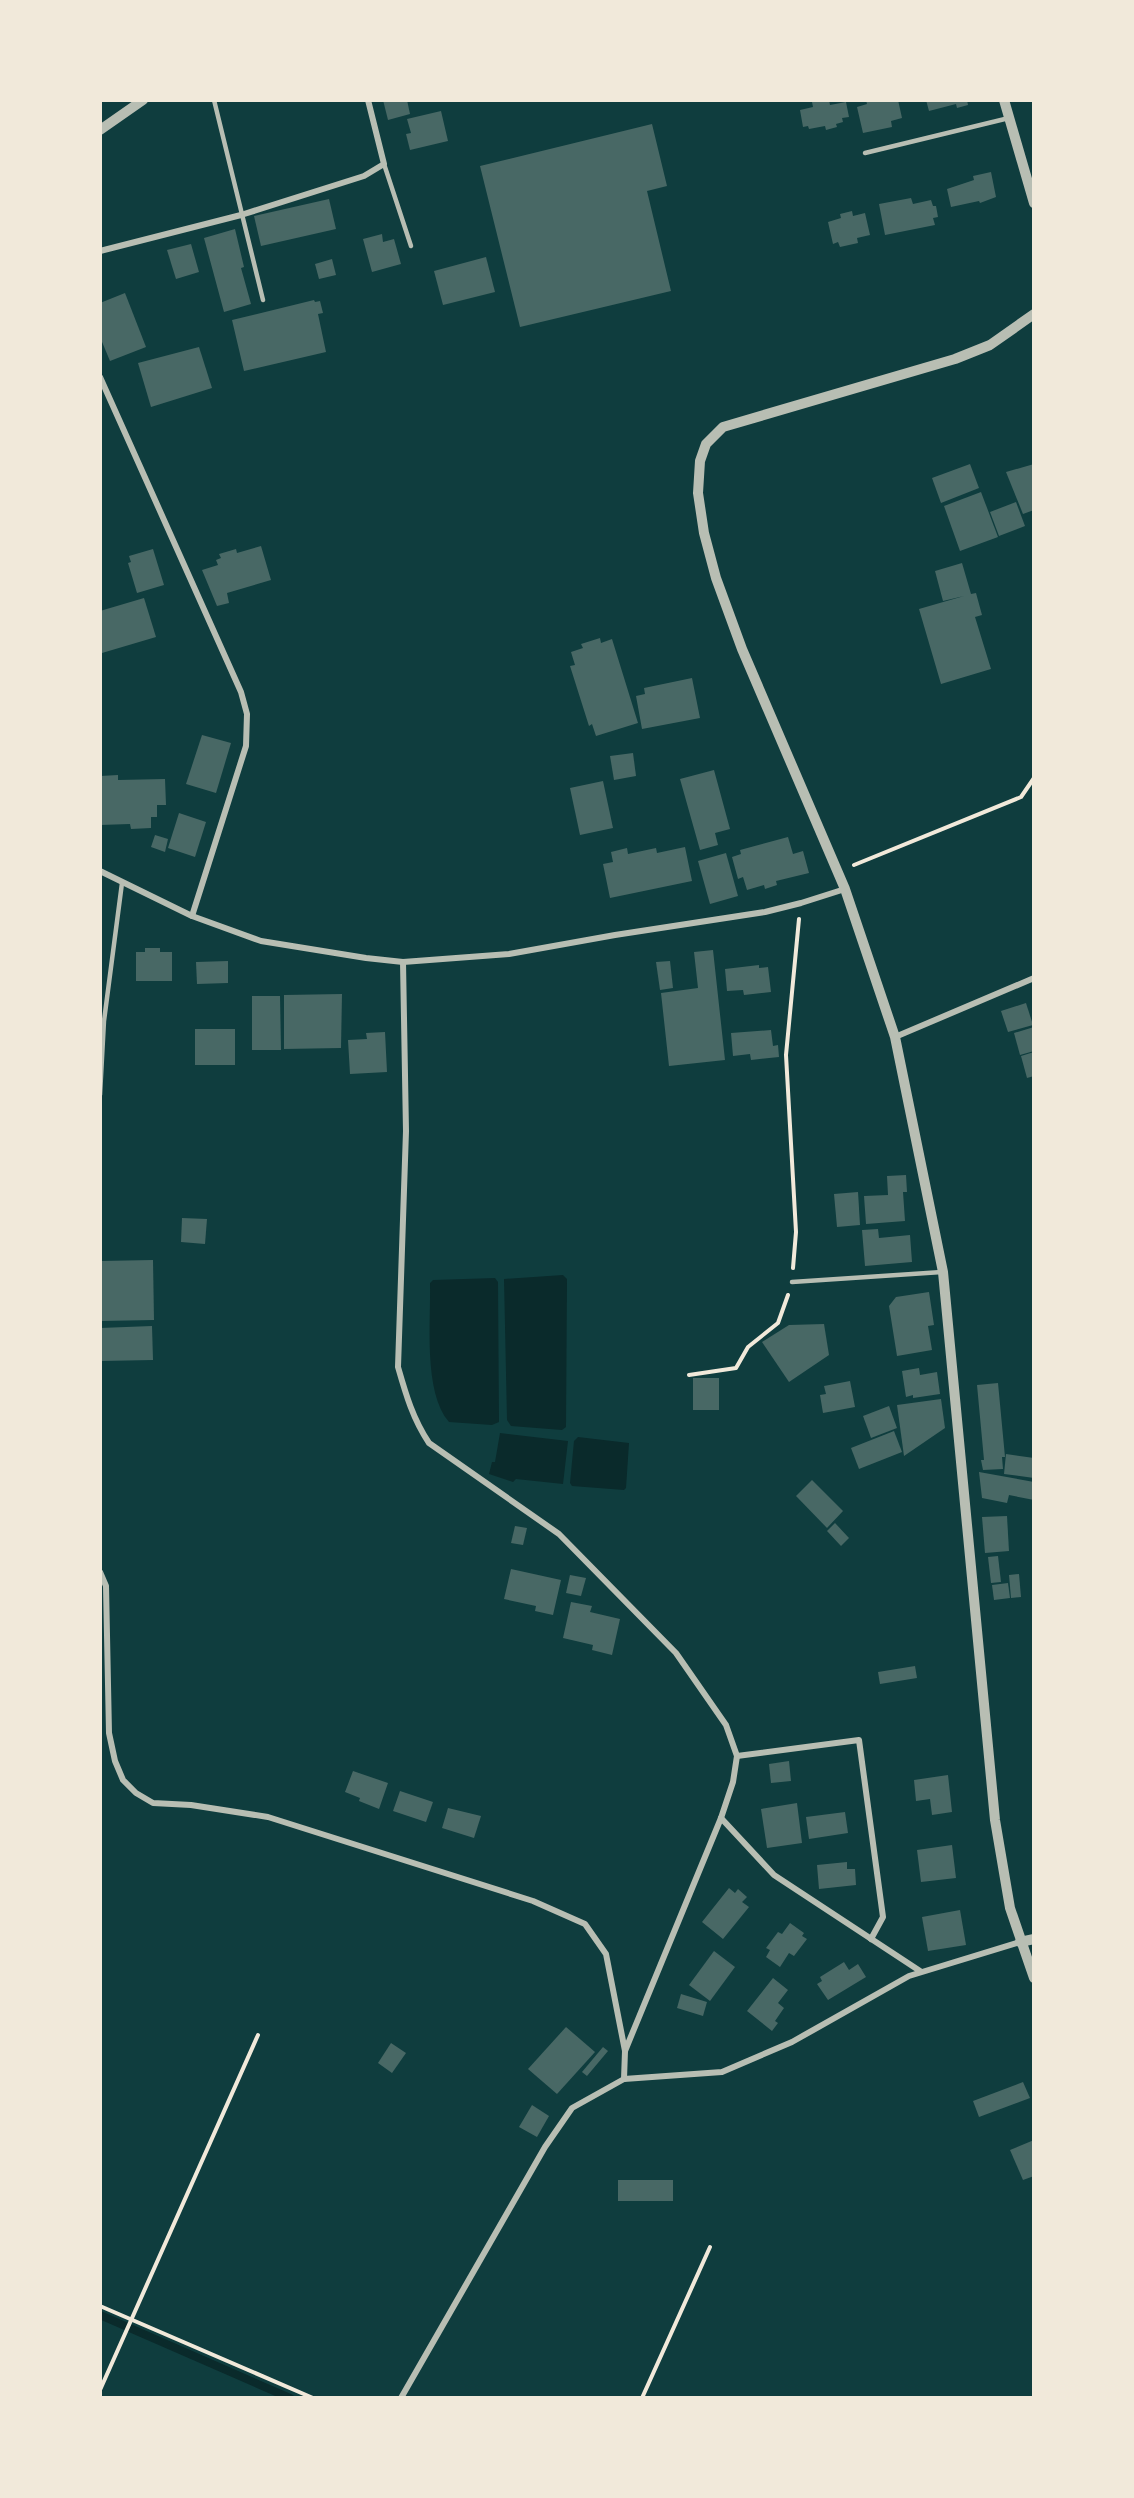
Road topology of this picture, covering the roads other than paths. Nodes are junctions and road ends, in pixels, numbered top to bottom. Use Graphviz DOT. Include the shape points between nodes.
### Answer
graph roads {
  1 [pos="143,100"];
  2 [pos="214,100"];
  3 [pos="368,100"];
  4 [pos="1004,100"];
  5 [pos="1009,118"];
  6 [pos="100,130"];
  7 [pos="865,153"];
  8 [pos="384,164"];
  9 [pos="1034,203"];
  10 [pos="241,215"];
  11 [pos="411,246"];
  12 [pos="100,251"];
  13 [pos="263,300"];
  14 [pos="1034,314"];
  15 [pos="100,377"];
  16 [pos="100,871"];
  17 [pos="122,883"];
  18 [pos="845,889"];
  19 [pos="192,916"];
  20 [pos="403,962"];
  21 [pos="1034,978"];
  22 [pos="895,1037"];
  23 [pos="100,1095"];
  24 [pos="944,1272"];
  25 [pos="792,1282"];
  26 [pos="100,1572"];
  27 [pos="737,1756"];
  28 [pos="721,1818"];
  29 [pos="871,1939"];
  30 [pos="1034,1939"];
  31 [pos="1020,1942"];
  32 [pos="920,1971"];
  33 [pos="1034,1978"];
  34 [pos="625,2051"];
  35 [pos="624,2079"];
  36 [pos="400,2397"];
  1 -- 6 [label="street"];
  2 -- 10 [label="lane"];
  3 -- 8 [label="street"];
  4 -- 5 [label="street"];
  5 -- 7 [label="lane"];
  5 -- 9 [label="street"];
  8 -- 10 [label="street" via="364,176"];
  8 -- 11 [label="lane"];
  10 -- 12 [label="street"];
  10 -- 13 [label="lane"];
  14 -- 18 [label="street" via="990,345 955,359 723,427 706,444 700,461 698,493 704,533 724,603"];
  15 -- 19 [label="street" via="241,692 247,714 246,746"];
  16 -- 17 [label="street"];
  17 -- 19 [label="street"];
  17 -- 23 [label="lane" via="104,1021"];
  18 -- 20 [label="street" via="765,912 509,954"];
  18 -- 22 [label="street"];
  19 -- 20 [label="street" via="261,941"];
  20 -- 27 [label="street" via="406,1131 398,1368 416,1424 429,1443 559,1534 676,1653 726,1725"];
  21 -- 22 [label="street"];
  22 -- 24 [label="street"];
  24 -- 25 [label="lane"];
  24 -- 31 [label="street" via="995,1820"];
  26 -- 34 [label="street" via="106,1586 109,1733 123,1780 136,1793 153,1803 268,1817 533,1901 585,1924 606,1954"];
  27 -- 28 [label="street"];
  27 -- 29 [label="street" via="859,1740 883,1917"];
  28 -- 29 [label="street" via="774,1875"];
  28 -- 34 [label="street"];
  29 -- 32 [label="street"];
  30 -- 31 [label="street"];
  31 -- 32 [label="street"];
  31 -- 33 [label="street"];
  32 -- 35 [label="street" via="792,2042 722,2072"];
  34 -- 35 [label="street"];
  35 -- 36 [label="street" via="572,2108 545,2147"];
}
